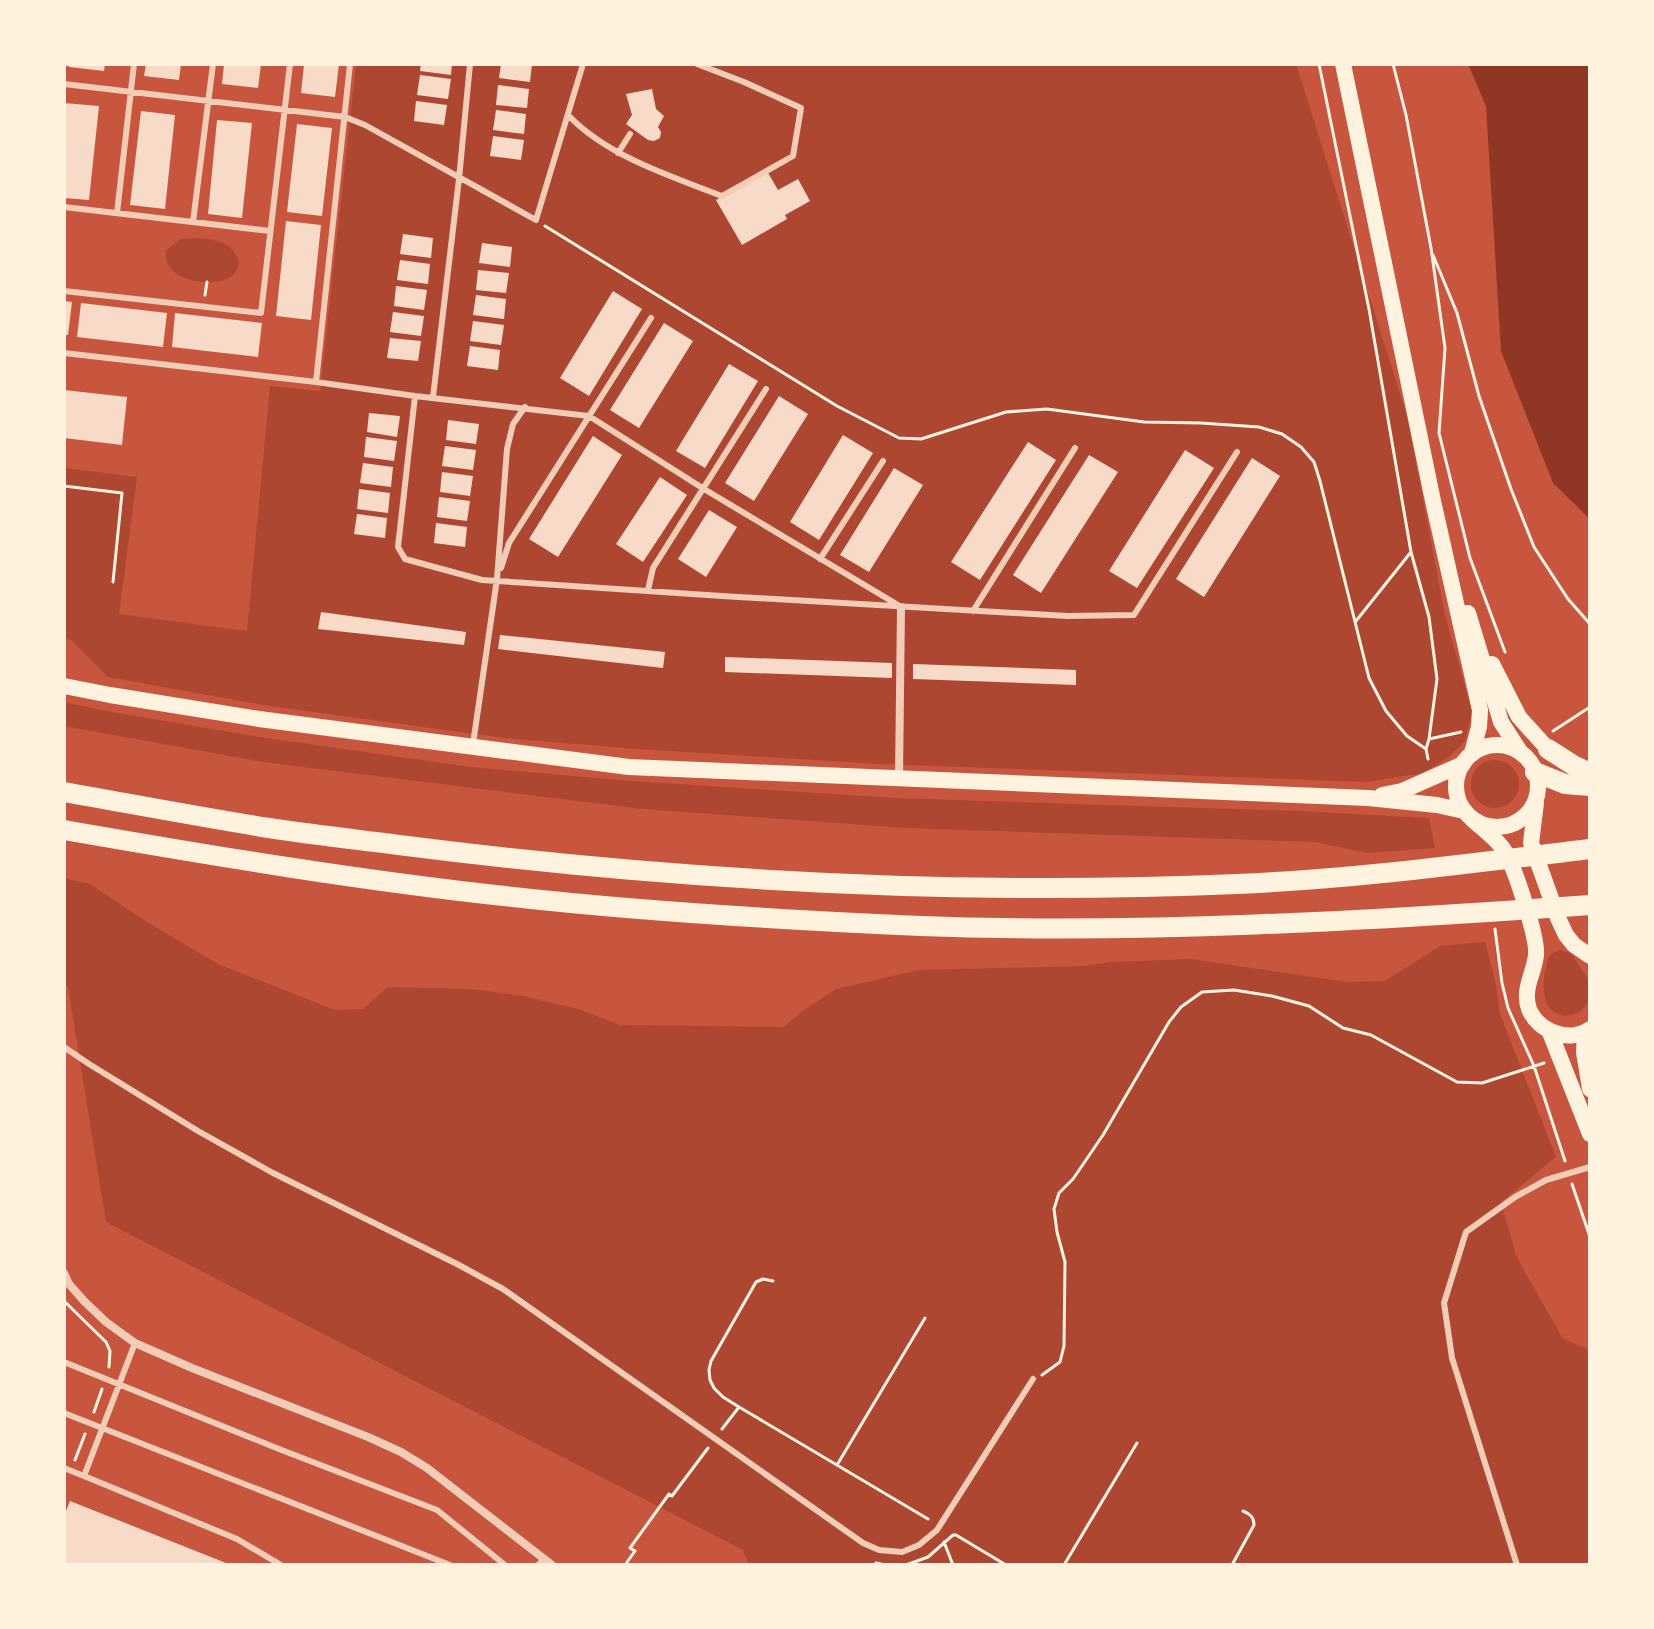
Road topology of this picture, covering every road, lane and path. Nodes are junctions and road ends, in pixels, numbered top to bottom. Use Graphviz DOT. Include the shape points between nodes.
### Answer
graph roads {
  1 [pos="134,64"];
  2 [pos="213,64"];
  3 [pos="290,64"];
  4 [pos="350,64"];
  5 [pos="470,64"];
  6 [pos="583,64"];
  7 [pos="697,64"];
  8 [pos="1319,64"];
  9 [pos="1343,64"];
  10 [pos="1393,64"];
  11 [pos="64,84"];
  12 [pos="131,92"];
  13 [pos="209,101"];
  14 [pos="284,110"];
  15 [pos="568,115"];
  16 [pos="345,117"];
  17 [pos="630,134"];
  18 [pos="618,153"];
  19 [pos="459,179"];
  20 [pos="64,207"];
  21 [pos="117,213"];
  22 [pos="536,220"];
  23 [pos="193,222"];
  24 [pos="270,231"];
  25 [pos="1431,248"];
  26 [pos="64,291"];
  27 [pos="651,318"];
  28 [pos="64,353"];
  29 [pos="316,382"];
  30 [pos="766,389"];
  31 [pos="415,396"];
  32 [pos="433,397"];
  33 [pos="525,407"];
  34 [pos="589,416"];
  35 [pos="1075,448"];
  36 [pos="1237,452"];
  37 [pos="883,461"];
  38 [pos="64,486"];
  39 [pos="704,489"];
  40 [pos="1433,501"];
  41 [pos="1411,552"];
  42 [pos="820,559"];
  43 [pos="497,579"];
  44 [pos="113,582"];
  45 [pos="648,590"];
  46 [pos="901,607"];
  47 [pos="973,611"];
  48 [pos="1469,616"];
  49 [pos="1356,621"];
  50 [pos="1590,624"];
  51 [pos="1507,657"];
  52 [pos="64,686"];
  53 [pos="1590,707"];
  54 [pos="1429,739"];
  55 [pos="1550,740"];
  56 [pos="473,747"];
  57 [pos="1426,749"];
  58 [pos="1521,753"];
  59 [pos="1467,759"];
  60 [pos="1535,772"];
  61 [pos="1590,773"];
  62 [pos="899,779"];
  63 [pos="1590,786"];
  64 [pos="64,792"];
  65 [pos="1368,798"];
  66 [pos="1537,798"];
  67 [pos="1469,816"];
  68 [pos="64,830"];
  69 [pos="1590,849"];
  70 [pos="1590,905"];
  71 [pos="1590,956"];
  72 [pos="1549,1030"];
  73 [pos="1587,1031"];
  74 [pos="64,1047"];
  75 [pos="1590,1089"];
  76 [pos="1590,1134"];
  77 [pos="1590,1167"];
  78 [pos="1569,1174"];
  79 [pos="1590,1237"];
  80 [pos="64,1273"];
  81 [pos="773,1281"];
  82 [pos="925,1318"];
  83 [pos="135,1343"];
  84 [pos="64,1362"];
  85 [pos="1033,1379"];
  86 [pos="119,1384"];
  87 [pos="739,1407"];
  88 [pos="64,1413"];
  89 [pos="102,1427"];
  90 [pos="723,1427"];
  91 [pos="1137,1443"];
  92 [pos="699,1462"];
  93 [pos="837,1465"];
  94 [pos="64,1468"];
  95 [pos="84,1476"];
  96 [pos="1243,1511"];
  97 [pos="937,1530"];
  98 [pos="945,1543"];
  99 [pos="867,1560"];
  100 [pos="544,1563"];
  101 [pos="281,1565"];
  102 [pos="450,1565"];
  103 [pos="505,1565"];
  104 [pos="625,1565"];
  105 [pos="885,1565"];
  106 [pos="906,1565"];
  107 [pos="953,1565"];
  108 [pos="1006,1565"];
  109 [pos="1064,1565"];
  110 [pos="1232,1565"];
  111 [pos="1517,1565"];
  1 -- 12 [label="lane"];
  2 -- 13 [label="lane"];
  3 -- 14 [label="lane"];
  4 -- 16 [label="lane"];
  5 -- 19 [label="lane"];
  6 -- 15 [label="lane"];
  7 -- 18 [label="lane" via="801,108 793,156 722,196"];
  8 -- 41 [label="path"];
  9 -- 40 [label="main road"];
  10 -- 25 [label="path"];
  11 -- 12 [label="lane"];
  12 -- 13 [label="lane"];
  12 -- 21 [label="lane"];
  13 -- 14 [label="lane"];
  13 -- 23 [label="lane"];
  14 -- 16 [label="lane"];
  14 -- 24 [label="lane"];
  15 -- 18 [label="lane"];
  15 -- 22 [label="lane"];
  16 -- 19 [label="lane"];
  16 -- 29 [label="lane"];
  17 -- 18 [label="lane"];
  19 -- 22 [label="lane"];
  19 -- 32 [label="lane"];
  20 -- 21 [label="lane"];
  21 -- 23 [label="lane"];
  22 -- 49 [label="path" via="802,385 899,438 921,439 1006,412 1047,409 1144,422 1259,427 1282,434 1314,462"];
  23 -- 24 [label="lane"];
  24 -- 26 [label="lane" via="261,313"];
  25 -- 50 [label="path" via="1534,547"];
  25 -- 51 [label="path" via="1445,348 1439,433 1470,558"];
  27 -- 34 [label="lane"];
  28 -- 29 [label="lane"];
  29 -- 31 [label="lane"];
  30 -- 39 [label="lane"];
  31 -- 32 [label="lane"];
  31 -- 43 [label="lane" via="398,547 405,559 482,580"];
  32 -- 33 [label="lane"];
  33 -- 34 [label="lane"];
  33 -- 43 [label="lane" via="513,424 507,449"];
  34 -- 39 [label="lane"];
  34 -- 43 [label="lane" via="509,543"];
  35 -- 47 [label="lane"];
  36 -- 47 [label="lane" via="1134,615"];
  37 -- 42 [label="lane"];
  38 -- 44 [label="path" via="122,493"];
  39 -- 42 [label="lane"];
  39 -- 45 [label="lane" via="653,568"];
  40 -- 48 [label="main road"];
  40 -- 59 [label="main road" via="1480,710"];
  41 -- 49 [label="path"];
  41 -- 54 [label="path" via="1429,617 1437,679"];
  42 -- 46 [label="lane"];
  43 -- 45 [label="lane"];
  43 -- 56 [label="lane"];
  45 -- 46 [label="lane"];
  46 -- 47 [label="lane"];
  46 -- 62 [label="street"];
  48 -- 55 [label="main road" via="1519,717"];
  48 -- 58 [label="main road" via="1501,722"];
  49 -- 57 [label="path" via="1369,678 1386,711"];
  52 -- 56 [label="main road"];
  53 -- 55 [label="path"];
  55 -- 61 [label="highway" via="1573,765"];
  56 -- 62 [label="main road" via="629,767"];
  58 -- 59 [label="main road" via="1495,745"];
  58 -- 60 [label="main road"];
  59 -- 65 [label="main road" via="1402,791"];
  59 -- 67 [label="main road" via="1459,769 1456,793"];
  60 -- 63 [label="highway" via="1565,784"];
  60 -- 66 [label="main road"];
  62 -- 65 [label="main road"];
  64 -- 69 [label="highway" via="270,828 518,860 743,879 925,887 1240,884"];
  65 -- 67 [label="main road" via="1437,805"];
  66 -- 67 [label="main road" via="1527,815 1508,826 1485,825"];
  66 -- 71 [label="main road" via="1531,843 1566,935"];
  67 -- 72 [label="main road" via="1505,850 1536,945 1526,994 1533,1016"];
  68 -- 70 [label="highway" via="269,865 513,897 923,926 1244,926"];
  72 -- 73 [label="main road" via="1571,1036"];
  72 -- 76 [label="main road"];
  73 -- 75 [label="main road" via="1584,1052"];
  74 -- 97 [label="lane" via="273,1173 503,1289 863,1543 902,1552"];
  77 -- 78 [label="lane"];
  78 -- 79 [label="path"];
  78 -- 85 [label="path" via="1534,1066 1482,1083 1457,1082 1371,1035 1343,1028 1309,1006 1234,990 1202,992 1169,1022 1103,1135 1059,1193 1054,1209 1065,1262 1064,1346 1060,1362"];
  78 -- 111 [label="lane" via="1551,1177 1515,1197 1466,1232 1444,1303 1452,1358"];
  80 -- 83 [label="street" via="84,1301"];
  81 -- 87 [label="path" via="756,1282 711,1361 714,1388"];
  82 -- 93 [label="path"];
  83 -- 86 [label="lane"];
  83 -- 100 [label="street" via="401,1452"];
  84 -- 86 [label="lane"];
  85 -- 97 [label="lane"];
  86 -- 89 [label="lane"];
  86 -- 103 [label="lane" via="437,1510"];
  87 -- 90 [label="path"];
  87 -- 93 [label="path"];
  88 -- 89 [label="lane"];
  89 -- 95 [label="lane"];
  89 -- 102 [label="lane"];
  91 -- 109 [label="path"];
  92 -- 104 [label="path" via="630,1548 635,1551"];
  93 -- 97 [label="path" via="929,1519"];
  94 -- 95 [label="lane"];
  95 -- 101 [label="lane" via="237,1539"];
  96 -- 110 [label="path" via="1254,1525"];
  98 -- 106 [label="path"];
  98 -- 107 [label="path"];
  98 -- 108 [label="path" via="956,1535"];
  99 -- 105 [label="path"];
}
